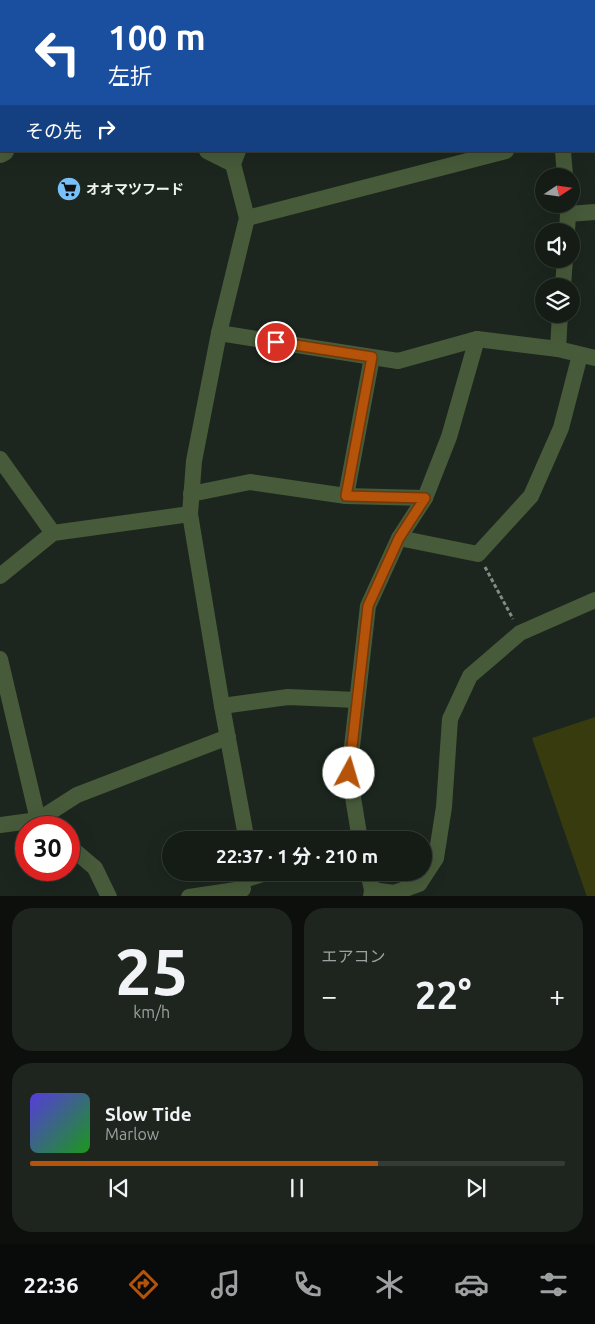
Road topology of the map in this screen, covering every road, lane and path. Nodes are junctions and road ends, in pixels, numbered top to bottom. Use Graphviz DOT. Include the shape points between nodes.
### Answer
graph roads {
  1 [pos="211,152"];
  2 [pos="502,152"];
  3 [pos="563,152"];
  4 [pos="235,158"];
  5 [pos="564,168"];
  6 [pos="580,210"];
  7 [pos="595,212"];
  8 [pos="247,218"];
  9 [pos="559,323"];
  10 [pos="219,333"];
  11 [pos="477,340"];
  12 [pos="558,349"];
  13 [pos="588,356"];
  14 [pos="372,357"];
  15 [pos="0,459"];
  16 [pos="192,494"];
  17 [pos="346,496"];
  18 [pos="425,498"];
  19 [pos="190,514"];
  20 [pos="53,534"];
  21 [pos="399,538"];
  22 [pos="478,554"];
  23 [pos="0,576"];
  24 [pos="595,600"];
  25 [pos="520,633"];
  26 [pos="0,659"];
  27 [pos="357,700"];
  28 [pos="222,706"];
  29 [pos="228,737"];
  30 [pos="41,816"];
  31 [pos="52,816"];
  32 [pos="0,825"];
  33 [pos="15,825"];
  34 [pos="245,831"];
  35 [pos="359,831"];
  36 [pos="80,855"];
  37 [pos="243,884"];
  38 [pos="371,893"];
  39 [pos="109,896"];
  40 [pos="189,896"];
  1 -- 4 [label="street"];
  2 -- 8 [label="street"];
  3 -- 5 [label="street"];
  4 -- 8 [label="street"];
  6 -- 7 [label="street"];
  8 -- 10 [label="street"];
  9 -- 12 [label="street"];
  10 -- 14 [label="street"];
  10 -- 16 [label="street" via="194,461"];
  11 -- 12 [label="street"];
  11 -- 14 [label="street" via="398,361"];
  11 -- 18 [label="street" via="450,437"];
  12 -- 13 [label="street"];
  13 -- 22 [label="street" via="531,496"];
  14 -- 17 [label="street"];
  15 -- 20 [label="street"];
  16 -- 17 [label="street" via="250,482"];
  16 -- 19 [label="street"];
  17 -- 18 [label="street"];
  18 -- 21 [label="street"];
  19 -- 20 [label="street"];
  19 -- 28 [label="street"];
  20 -- 23 [label="street"];
  21 -- 22 [label="street"];
  21 -- 27 [label="street" via="368,606"];
  22 -- 25 [label="path"];
  24 -- 25 [label="street"];
  25 -- 38 [label="street" via="470,676 450,719 444,807 436,858 419,884 394,893"];
  26 -- 30 [label="street"];
  27 -- 28 [label="street" via="288,697"];
  27 -- 35 [label="street" via="349,773"];
  28 -- 29 [label="street"];
  29 -- 31 [label="street" via="77,795"];
  29 -- 34 [label="street"];
  32 -- 33 [label="street"];
  36 -- 39 [label="street" via="95,868"];
  37 -- 40 [label="street"];
}
